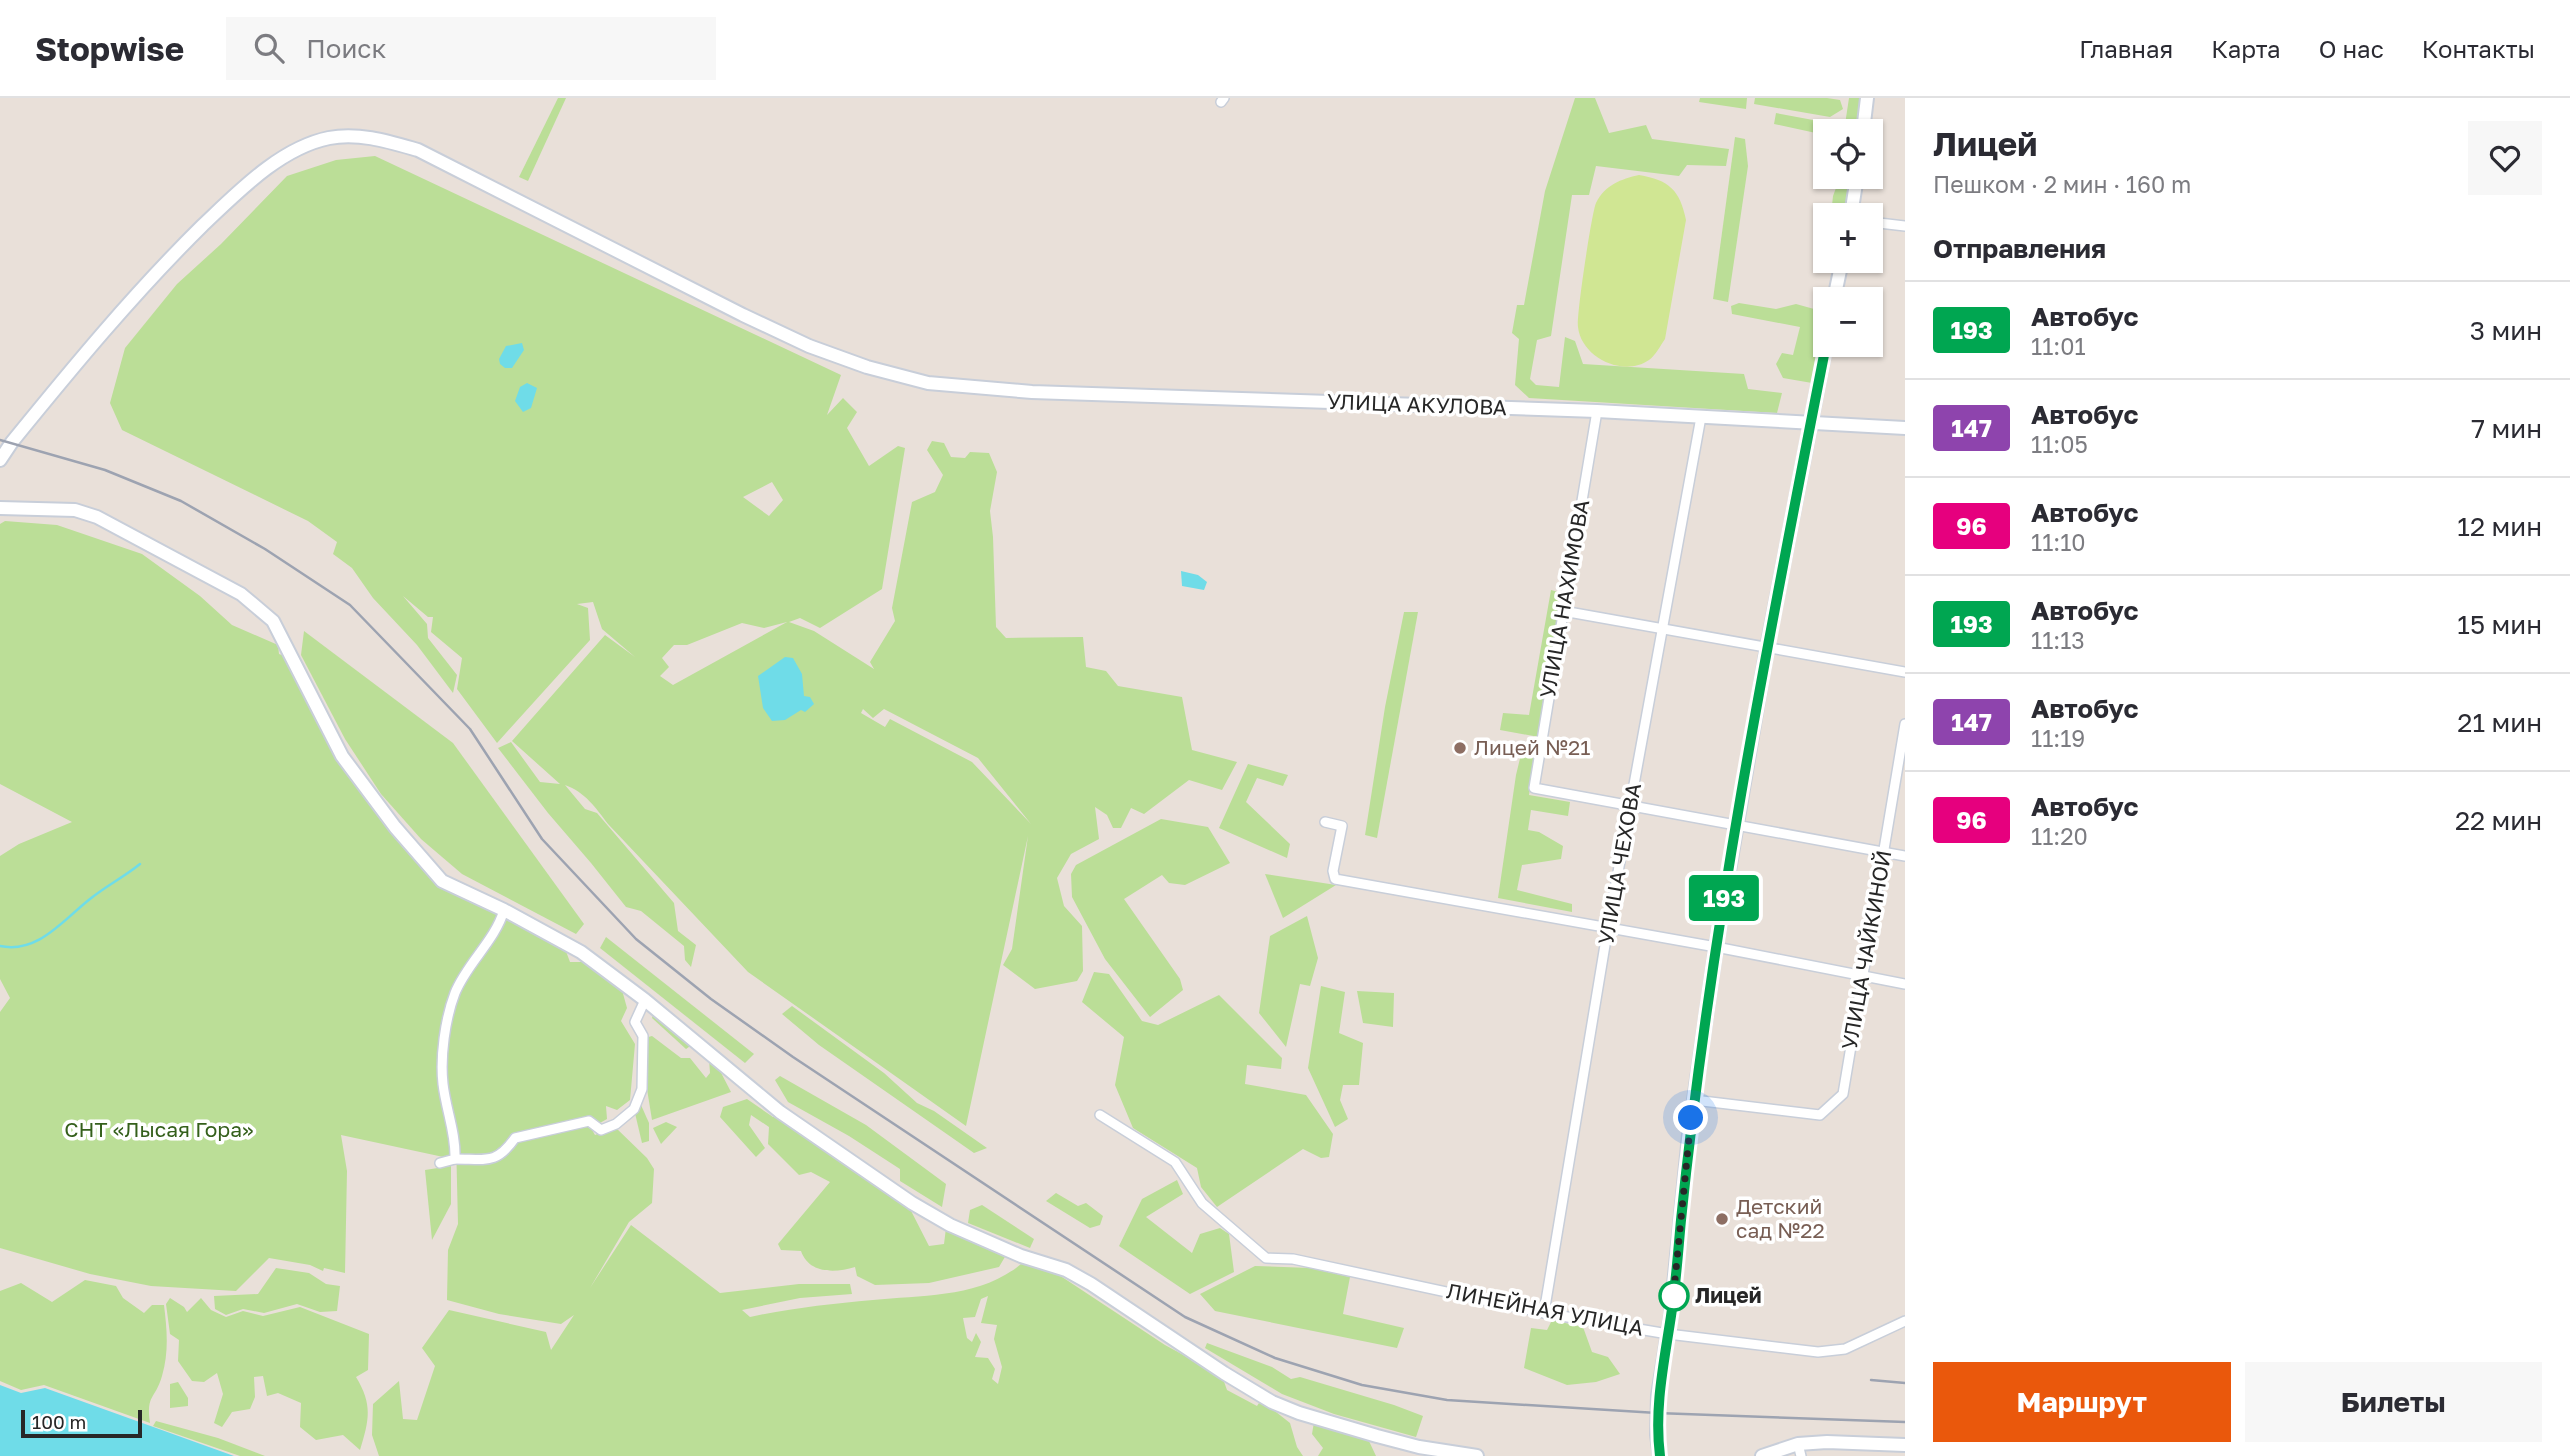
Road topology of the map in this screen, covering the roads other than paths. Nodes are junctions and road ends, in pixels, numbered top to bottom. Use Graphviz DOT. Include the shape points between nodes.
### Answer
graph roads {
  1 [pos="1867,98"];
  2 [pos="1864,119"];
  3 [pos="1883,223"];
  4 [pos="1905,226"];
  5 [pos="1824,357"];
  6 [pos="1597,411"];
  7 [pos="1701,417"];
  8 [pos="1810,423"];
  9 [pos="1905,428"];
  10 [pos="0,460"];
  11 [pos="0,508"];
  12 [pos="1563,611"];
  13 [pos="1662,629"];
  14 [pos="1768,648"];
  15 [pos="1905,672"];
  16 [pos="1905,723"];
  17 [pos="1630,804"];
  18 [pos="1325,822"];
  19 [pos="1736,825"];
  20 [pos="1884,853"];
  21 [pos="1905,856"];
  22 [pos="505,910"];
  23 [pos="1608,927"];
  24 [pos="1716,947"];
  25 [pos="1863,975"];
  26 [pos="1905,984"];
  27 [pos="645,1000"];
  28 [pos="1694,1100"];
  29 [pos="1100,1115"];
  30 [pos="456,1159"];
  31 [pos="440,1163"];
  32 [pos="1544,1313"];
  33 [pos="1905,1321"];
  34 [pos="1668,1334"];
  35 [pos="1905,1445"];
  36 [pos="1799,1450"];
  37 [pos="1477,1456"];
  38 [pos="1660,1456"];
  39 [pos="1762,1456"];
  1 -- 2 [label="main road"];
  3 -- 4 [label="street"];
  5 -- 8 [label="main road"];
  6 -- 7 [label="main road, УЛИЦА АКУЛОВА"];
  6 -- 10 [label="main road, УЛИЦА АКУЛОВА" via="1031,392 928,383 809,346 418,150 357,137 329,138 300,148 225,204 115,316"];
  6 -- 12 [label="street, УЛИЦА НАХИМОВА"];
  7 -- 8 [label="main road, УЛИЦА АКУЛОВА"];
  7 -- 13 [label="street, УЛИЦА ЧЕХОВА"];
  8 -- 9 [label="main road, УЛИЦА АКУЛОВА"];
  8 -- 14 [label="main road"];
  11 -- 22 [label="main road" via="75,510 97,517 241,594 273,621 342,756 395,827 442,881"];
  12 -- 13 [label="street"];
  12 -- 17 [label="street, УЛИЦА НАХИМОВА" via="1534,788"];
  13 -- 14 [label="street"];
  13 -- 17 [label="street, УЛИЦА ЧЕХОВА"];
  14 -- 15 [label="street"];
  14 -- 19 [label="main road"];
  16 -- 20 [label="street, УЛИЦА ЧАЙКИНОЙ"];
  17 -- 19 [label="street"];
  17 -- 23 [label="street, УЛИЦА ЧЕХОВА"];
  18 -- 23 [label="street" via="1342,825 1335,879"];
  19 -- 20 [label="street"];
  19 -- 24 [label="main road"];
  20 -- 21 [label="street"];
  20 -- 25 [label="street, УЛИЦА ЧАЙКИНОЙ"];
  22 -- 27 [label="main road" via="581,952"];
  22 -- 30 [label="street" via="455,994 446,1028 443,1083"];
  23 -- 24 [label="street"];
  23 -- 32 [label="street, УЛИЦА ЧЕХОВА"];
  24 -- 25 [label="street"];
  24 -- 28 [label="main road"];
  25 -- 26 [label="street"];
  25 -- 28 [label="street, УЛИЦА ЧАЙКИНОЙ" via="1843,1094 1820,1115"];
  27 -- 30 [label="street" via="635,1023 643,1036 642,1089 634,1109 601,1129 589,1121 515,1138 504,1154 494,1159"];
  27 -- 37 [label="main road" via="780,1112 912,1203 1021,1256 1066,1270 1272,1402 1377,1436"];
  28 -- 34 [label="main road"];
  29 -- 32 [label="street, ЛИНЕЙНАЯ УЛИЦА" via="1175,1162 1202,1203 1266,1258 1293,1259"];
  30 -- 31 [label="street"];
  32 -- 34 [label="street, ЛИНЕЙНАЯ УЛИЦА"];
  33 -- 34 [label="street, ЛИНЕЙНАЯ УЛИЦА" via="1845,1349 1818,1352"];
  34 -- 38 [label="main road" via="1658,1395"];
  35 -- 36 [label="main road" via="1826,1442"];
  36 -- 39 [label="main road"];
}
